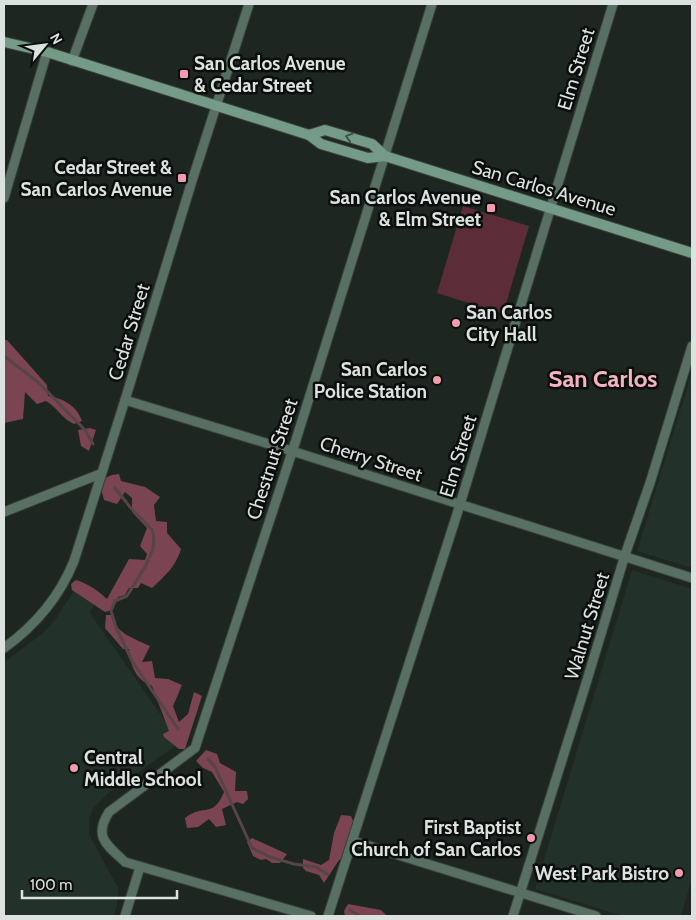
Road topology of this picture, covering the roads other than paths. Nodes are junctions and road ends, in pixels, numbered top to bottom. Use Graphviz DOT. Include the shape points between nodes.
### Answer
graph roads {
  1 [pos="93,4"];
  2 [pos="249,4"];
  3 [pos="432,4"];
  4 [pos="613,4"];
  5 [pos="4,42"];
  6 [pos="47,52"];
  7 [pos="72,61"];
  8 [pos="216,106"];
  9 [pos="309,135"];
  10 [pos="384,156"];
  11 [pos="4,198"];
  12 [pos="551,208"];
  13 [pos="692,253"];
  14 [pos="692,346"];
  15 [pos="125,400"];
  16 [pos="292,451"];
  17 [pos="100,474"];
  18 [pos="461,504"];
  19 [pos="4,512"];
  20 [pos="625,555"];
  21 [pos="692,578"];
  22 [pos="4,648"];
  23 [pos="353,841"];
  24 [pos="140,867"];
  25 [pos="520,893"];
  26 [pos="125,916"];
  27 [pos="311,916"];
  28 [pos="328,916"];
  29 [pos="513,916"];
  30 [pos="596,916"];
  1 -- 7 [label="street"];
  2 -- 8 [label="street, Cedar Street"];
  3 -- 10 [label="street, Chestnut Street"];
  4 -- 12 [label="street, Elm Street"];
  5 -- 6 [label="main road, San Carlos Avenue"];
  6 -- 7 [label="main road, San Carlos Avenue"];
  6 -- 11 [label="street"];
  7 -- 8 [label="main road, San Carlos Avenue"];
  8 -- 9 [label="main road, San Carlos Avenue"];
  8 -- 15 [label="street, Cedar Street"];
  9 -- 10 [label="main road, San Carlos Avenue" via="321,144 368,158"];
  10 -- 9 [label="main road, San Carlos Avenue, one-way" via="372,144 325,130"];
  10 -- 12 [label="main road, San Carlos Avenue"];
  10 -- 16 [label="street, Chestnut Street"];
  12 -- 13 [label="main road, San Carlos Avenue"];
  12 -- 18 [label="street, Elm Street"];
  14 -- 20 [label="street, Walnut Street"];
  15 -- 16 [label="street, Cherry Street"];
  15 -- 17 [label="street, Cedar Street"];
  16 -- 18 [label="street, Cherry Street"];
  16 -- 24 [label="street, Chestnut Street" via="195,748 108,812 101,824 102,836 109,847 125,862"];
  17 -- 19 [label="street"];
  17 -- 22 [label="street, Cedar Street" via="64,584 38,620"];
  18 -- 20 [label="street, Cherry Street"];
  18 -- 23 [label="street, Elm Street"];
  20 -- 21 [label="street, Cherry Street"];
  20 -- 25 [label="street, Walnut Street"];
  23 -- 25 [label="street"];
  23 -- 28 [label="street, Elm Street"];
  24 -- 26 [label="street"];
  24 -- 27 [label="street, Chestnut Street"];
  25 -- 29 [label="street, Walnut Street"];
  25 -- 30 [label="street"];
}
